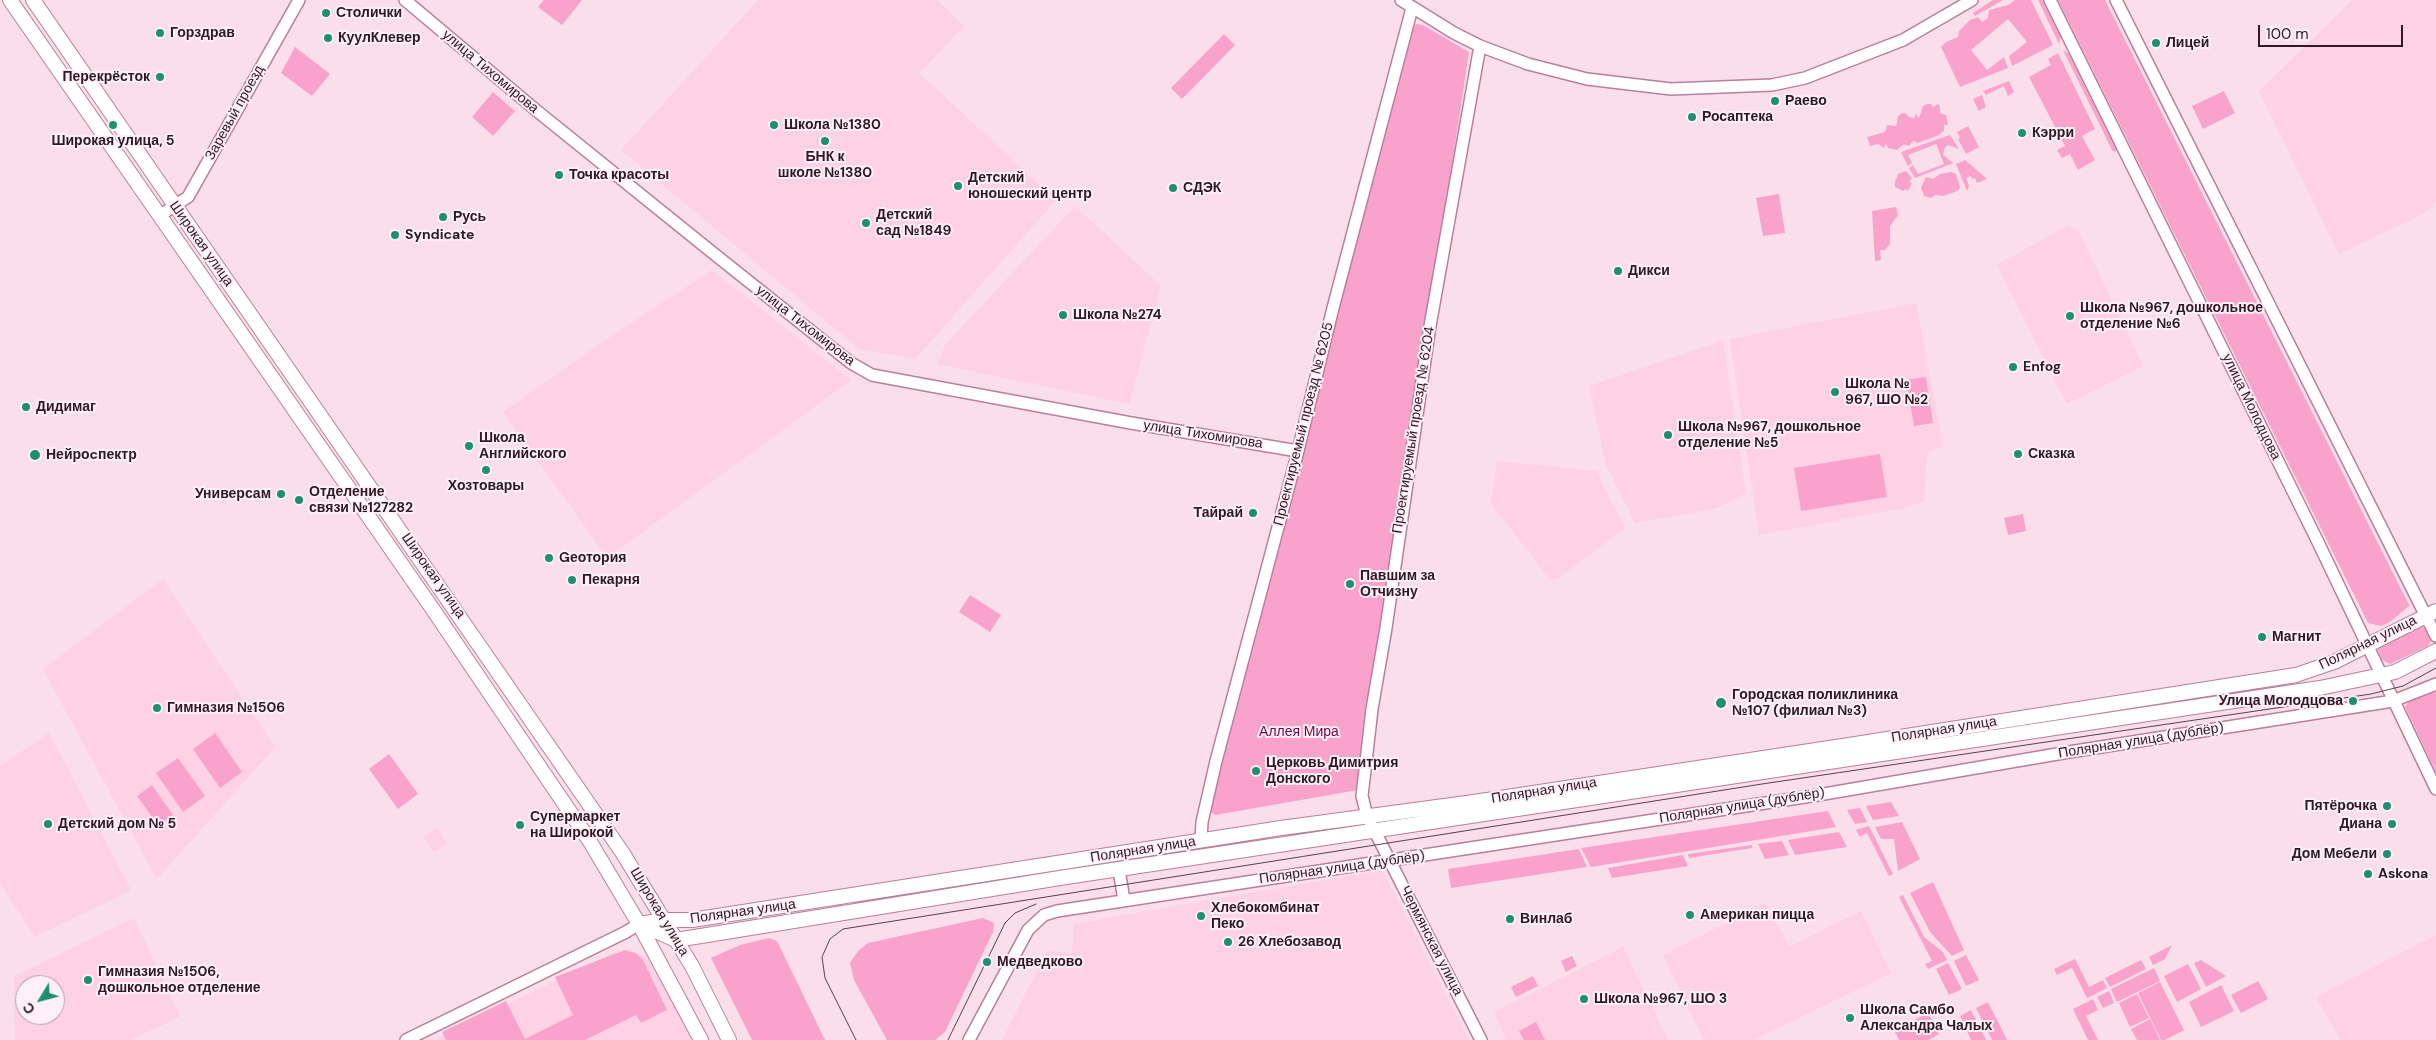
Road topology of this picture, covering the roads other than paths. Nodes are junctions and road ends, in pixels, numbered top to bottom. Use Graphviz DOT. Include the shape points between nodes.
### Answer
graph roads {
  1 [pos="10,0"];
  2 [pos="33,0"];
  3 [pos="299,0"];
  4 [pos="405,0"];
  5 [pos="1402,0"];
  6 [pos="1972,0"];
  7 [pos="2050,0"];
  8 [pos="2116,0"];
  9 [pos="1412,8"];
  10 [pos="1480,46"];
  11 [pos="174,206"];
  12 [pos="159,216"];
  13 [pos="334,434"];
  14 [pos="319,445"];
  15 [pos="1298,451"];
  16 [pos="367,482"];
  17 [pos="352,492"];
  18 [pos="2431,613"];
  19 [pos="2436,636"];
  20 [pos="2368,645"];
  21 [pos="2436,651"];
  22 [pos="2382,676"];
  23 [pos="2436,684"];
  24 [pos="2393,701"];
  25 [pos="2436,788"];
  26 [pos="1367,816"];
  27 [pos="1375,830"];
  28 [pos="1201,841"];
  29 [pos="1389,860"];
  30 [pos="1119,870"];
  31 [pos="1124,900"];
  32 [pos="664,920"];
  33 [pos="639,924"];
  34 [pos="676,940"];
  35 [pos="406,1040"];
  36 [pos="701,1040"];
  37 [pos="729,1040"];
  38 [pos="969,1040"];
  39 [pos="1481,1040"];
  1 -- 12 [label="main road, Широкая улица"];
  2 -- 11 [label="main road, Широкая улица"];
  3 -- 11 [label="street, Заревый проезд" via="188,197"];
  4 -- 15 [label="street, улица Тихомирова" via="713,254 851,363 872,374"];
  5 -- 9 [label="street"];
  6 -- 10 [label="street" via="1928,27 1888,46 1805,78 1772,85 1671,89 1617,84 1565,74"];
  7 -- 20 [label="street, улица Молодцова"];
  8 -- 18 [label="street"];
  9 -- 10 [label="street"];
  9 -- 15 [label="street, Проектируемый проезд № 6205" via="1332,308"];
  10 -- 26 [label="street, Проектируемый проезд № 6204" via="1430,326 1372,709 1362,796"];
  11 -- 12 [label="street, Заревый проезд"];
  11 -- 13 [label="main road, Широкая улица"];
  12 -- 14 [label="main road, Широкая улица"];
  13 -- 14 [label="street" via="336,441 332,447 325,449"];
  13 -- 16 [label="main road, Широкая улица"];
  14 -- 17 [label="main road, Широкая улица"];
  15 -- 28 [label="street, Проектируемый проезд № 6205" via="1216,761 1202,822"];
  16 -- 17 [label="street" via="361,478 354,479 350,485"];
  16 -- 32 [label="main road, Широкая улица" via="622,852"];
  17 -- 33 [label="main road, Широкая улица" via="584,832"];
  18 -- 19 [label="street"];
  18 -- 20 [label="main road, Полярная улица"];
  20 -- 22 [label="street, улица Молодцова"];
  20 -- 26 [label="main road, Полярная улица" via="2296,675 1849,746"];
  21 -- 22 [label="main road, Полярная улица"];
  22 -- 24 [label="street, улица Молодцова"];
  22 -- 27 [label="main road, Полярная улица"];
  23 -- 24 [label="street, Полярная улица (дублёр)"];
  24 -- 25 [label="street, улица Молодцова"];
  24 -- 29 [label="street, Полярная улица (дублёр)"];
  26 -- 27 [label="street, Чермянская улица"];
  26 -- 28 [label="main road, Полярная улица"];
  27 -- 29 [label="street, Чермянская улица"];
  27 -- 30 [label="main road, Полярная улица"];
  28 -- 32 [label="main road, Полярная улица" via="692,920"];
  29 -- 31 [label="street, Полярная улица (дублёр)"];
  29 -- 39 [label="street, Чермянская улица"];
  30 -- 31 [label="street"];
  30 -- 34 [label="main road, Полярная улица"];
  31 -- 38 [label="street, Полярная улица (дублёр)" via="1044,915 1028,930"];
  32 -- 33 [label="main road, Полярная улица"];
  32 -- 34 [label="main road, Широкая улица"];
  33 -- 34 [label="main road, Полярная улица"];
  33 -- 35 [label="street, Полярная улица"];
  33 -- 36 [label="main road, Широкая улица"];
  34 -- 37 [label="main road, Широкая улица"];
}
